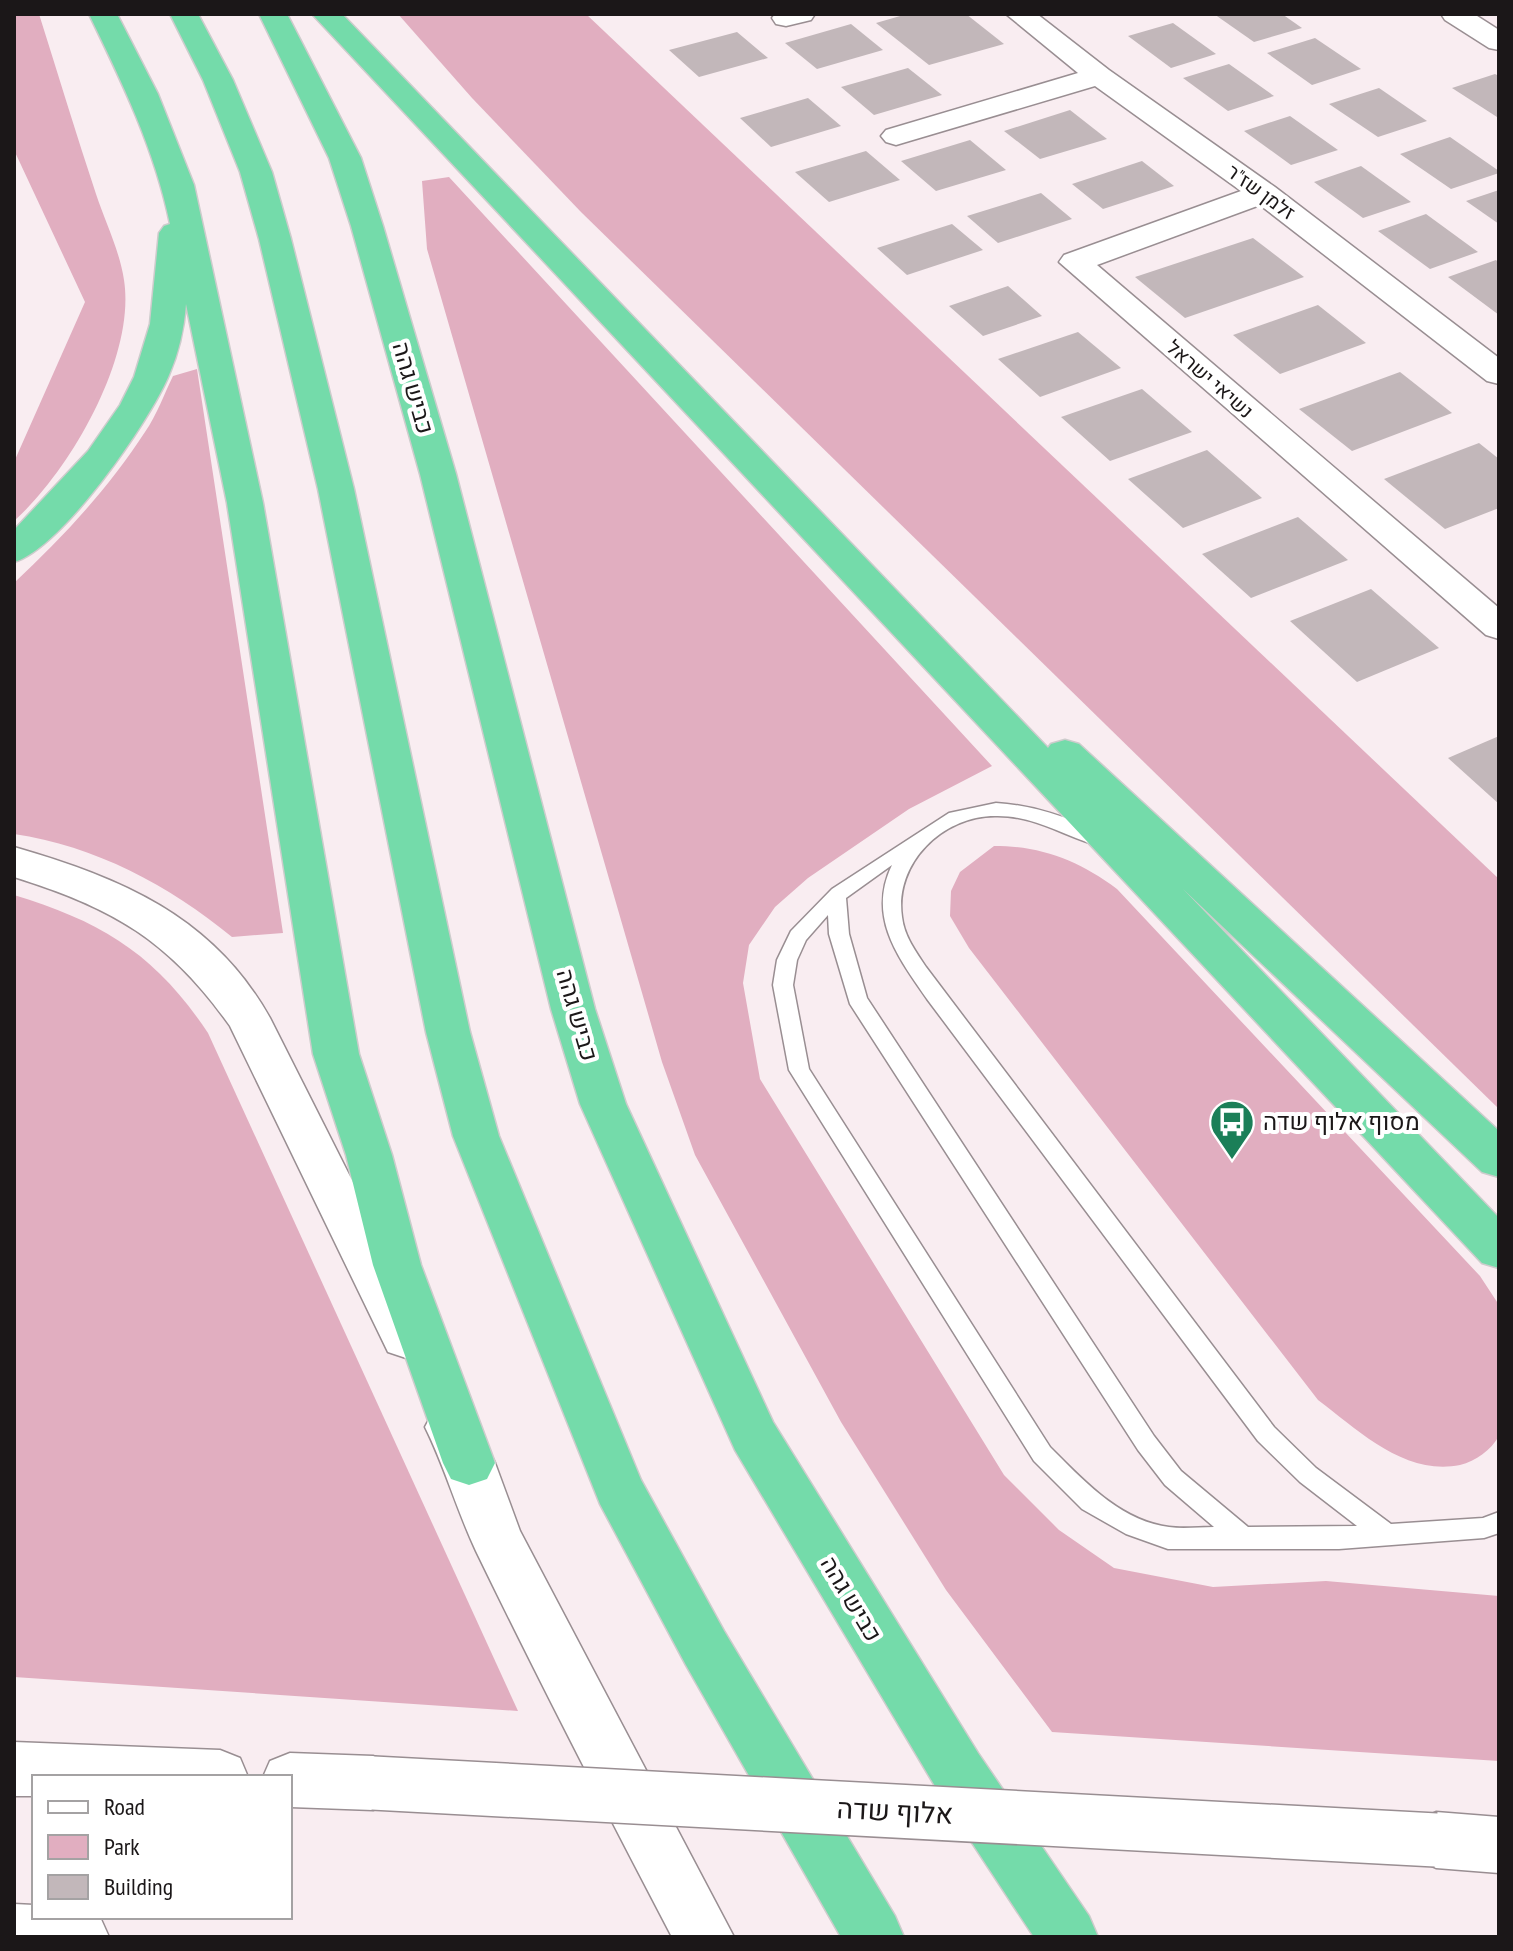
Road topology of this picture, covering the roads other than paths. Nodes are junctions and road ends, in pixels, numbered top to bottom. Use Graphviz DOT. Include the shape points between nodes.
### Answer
graph roads {
  1 [pos="103,14"];
  2 [pos="184,14"];
  3 [pos="273,14"];
  4 [pos="326,14"];
  5 [pos="1020,14"];
  6 [pos="1455,14"];
  7 [pos="1499,42"];
  8 [pos="1099,76"];
  9 [pos="157,128"];
  10 [pos="896,136"];
  11 [pos="1264,193"];
  12 [pos="1499,374"];
  13 [pos="740,450"];
  14 [pos="14,550"];
  15 [pos="1499,627"];
  16 [pos="935,828"];
  17 [pos="1116,847"];
  18 [pos="14,862"];
  19 [pos="836,897"];
  20 [pos="1499,1159"];
  21 [pos="1499,1249"];
  22 [pos="469,1463"];
  23 [pos="1494,1527"];
  24 [pos="1386,1534"];
  25 [pos="1243,1538"];
  26 [pos="14,1769"];
  27 [pos="168,1775"];
  28 [pos="292,1780"];
  29 [pos="1499,1845"];
  30 [pos="14,1933"];
  31 [pos="79,1937"];
  32 [pos="704,1937"];
  33 [pos="874,1937"];
  34 [pos="1068,1937"];
  1 -- 9 [label="highway"];
  2 -- 33 [label="highway" via="256,172 275,239 336,489 448,1032 476,1136 618,1488"];
  3 -- 34 [label="highway, כביש גהה" via="345,158 367,226 438,474 573,1009 603,1104 753,1435 958,1772"];
  4 -- 13 [label="highway"];
  5 -- 8 [label="street, זלמן שז\"ר"];
  6 -- 7 [label="street"];
  8 -- 10 [label="street"];
  8 -- 11 [label="street, זלמן שז\"ר"];
  9 -- 14 [label="highway" via="175,238 162,348 124,425 80,483"];
  9 -- 22 [label="highway" via="194,250 245,503 336,1054 397,1265"];
  11 -- 12 [label="street, זלמן שז\"ר"];
  11 -- 15 [label="street, נשיאי ישראל" via="1075,262"];
  13 -- 17 [label="highway"];
  13 -- 20 [label="highway"];
  16 -- 17 [label="lane" via="961,814 991,808 1062,821"];
  16 -- 19 [label="lane"];
  16 -- 24 [label="lane" via="909,851 892,882 892,922 914,965 1266,1434 1308,1475"];
  17 -- 21 [label="highway"];
  18 -- 22 [label="main road" via="87,884 143,912 200,956 225,984 253,1028"];
  19 -- 25 [label="lane" via="839,934 857,999 1146,1443 1173,1478"];
  19 -- 25 [label="lane" via="807,922 787,953 783,983 799,1070 1042,1454 1090,1502 1134,1527 1168,1538"];
  22 -- 32 [label="main road" via="495,1535"];
  23 -- 24 [label="lane"];
  24 -- 25 [label="lane"];
  26 -- 27 [label="main road"];
  28 -- 29 [label="main road, אלוף שדה, bridge"];
  30 -- 31 [label="main road"];
}
